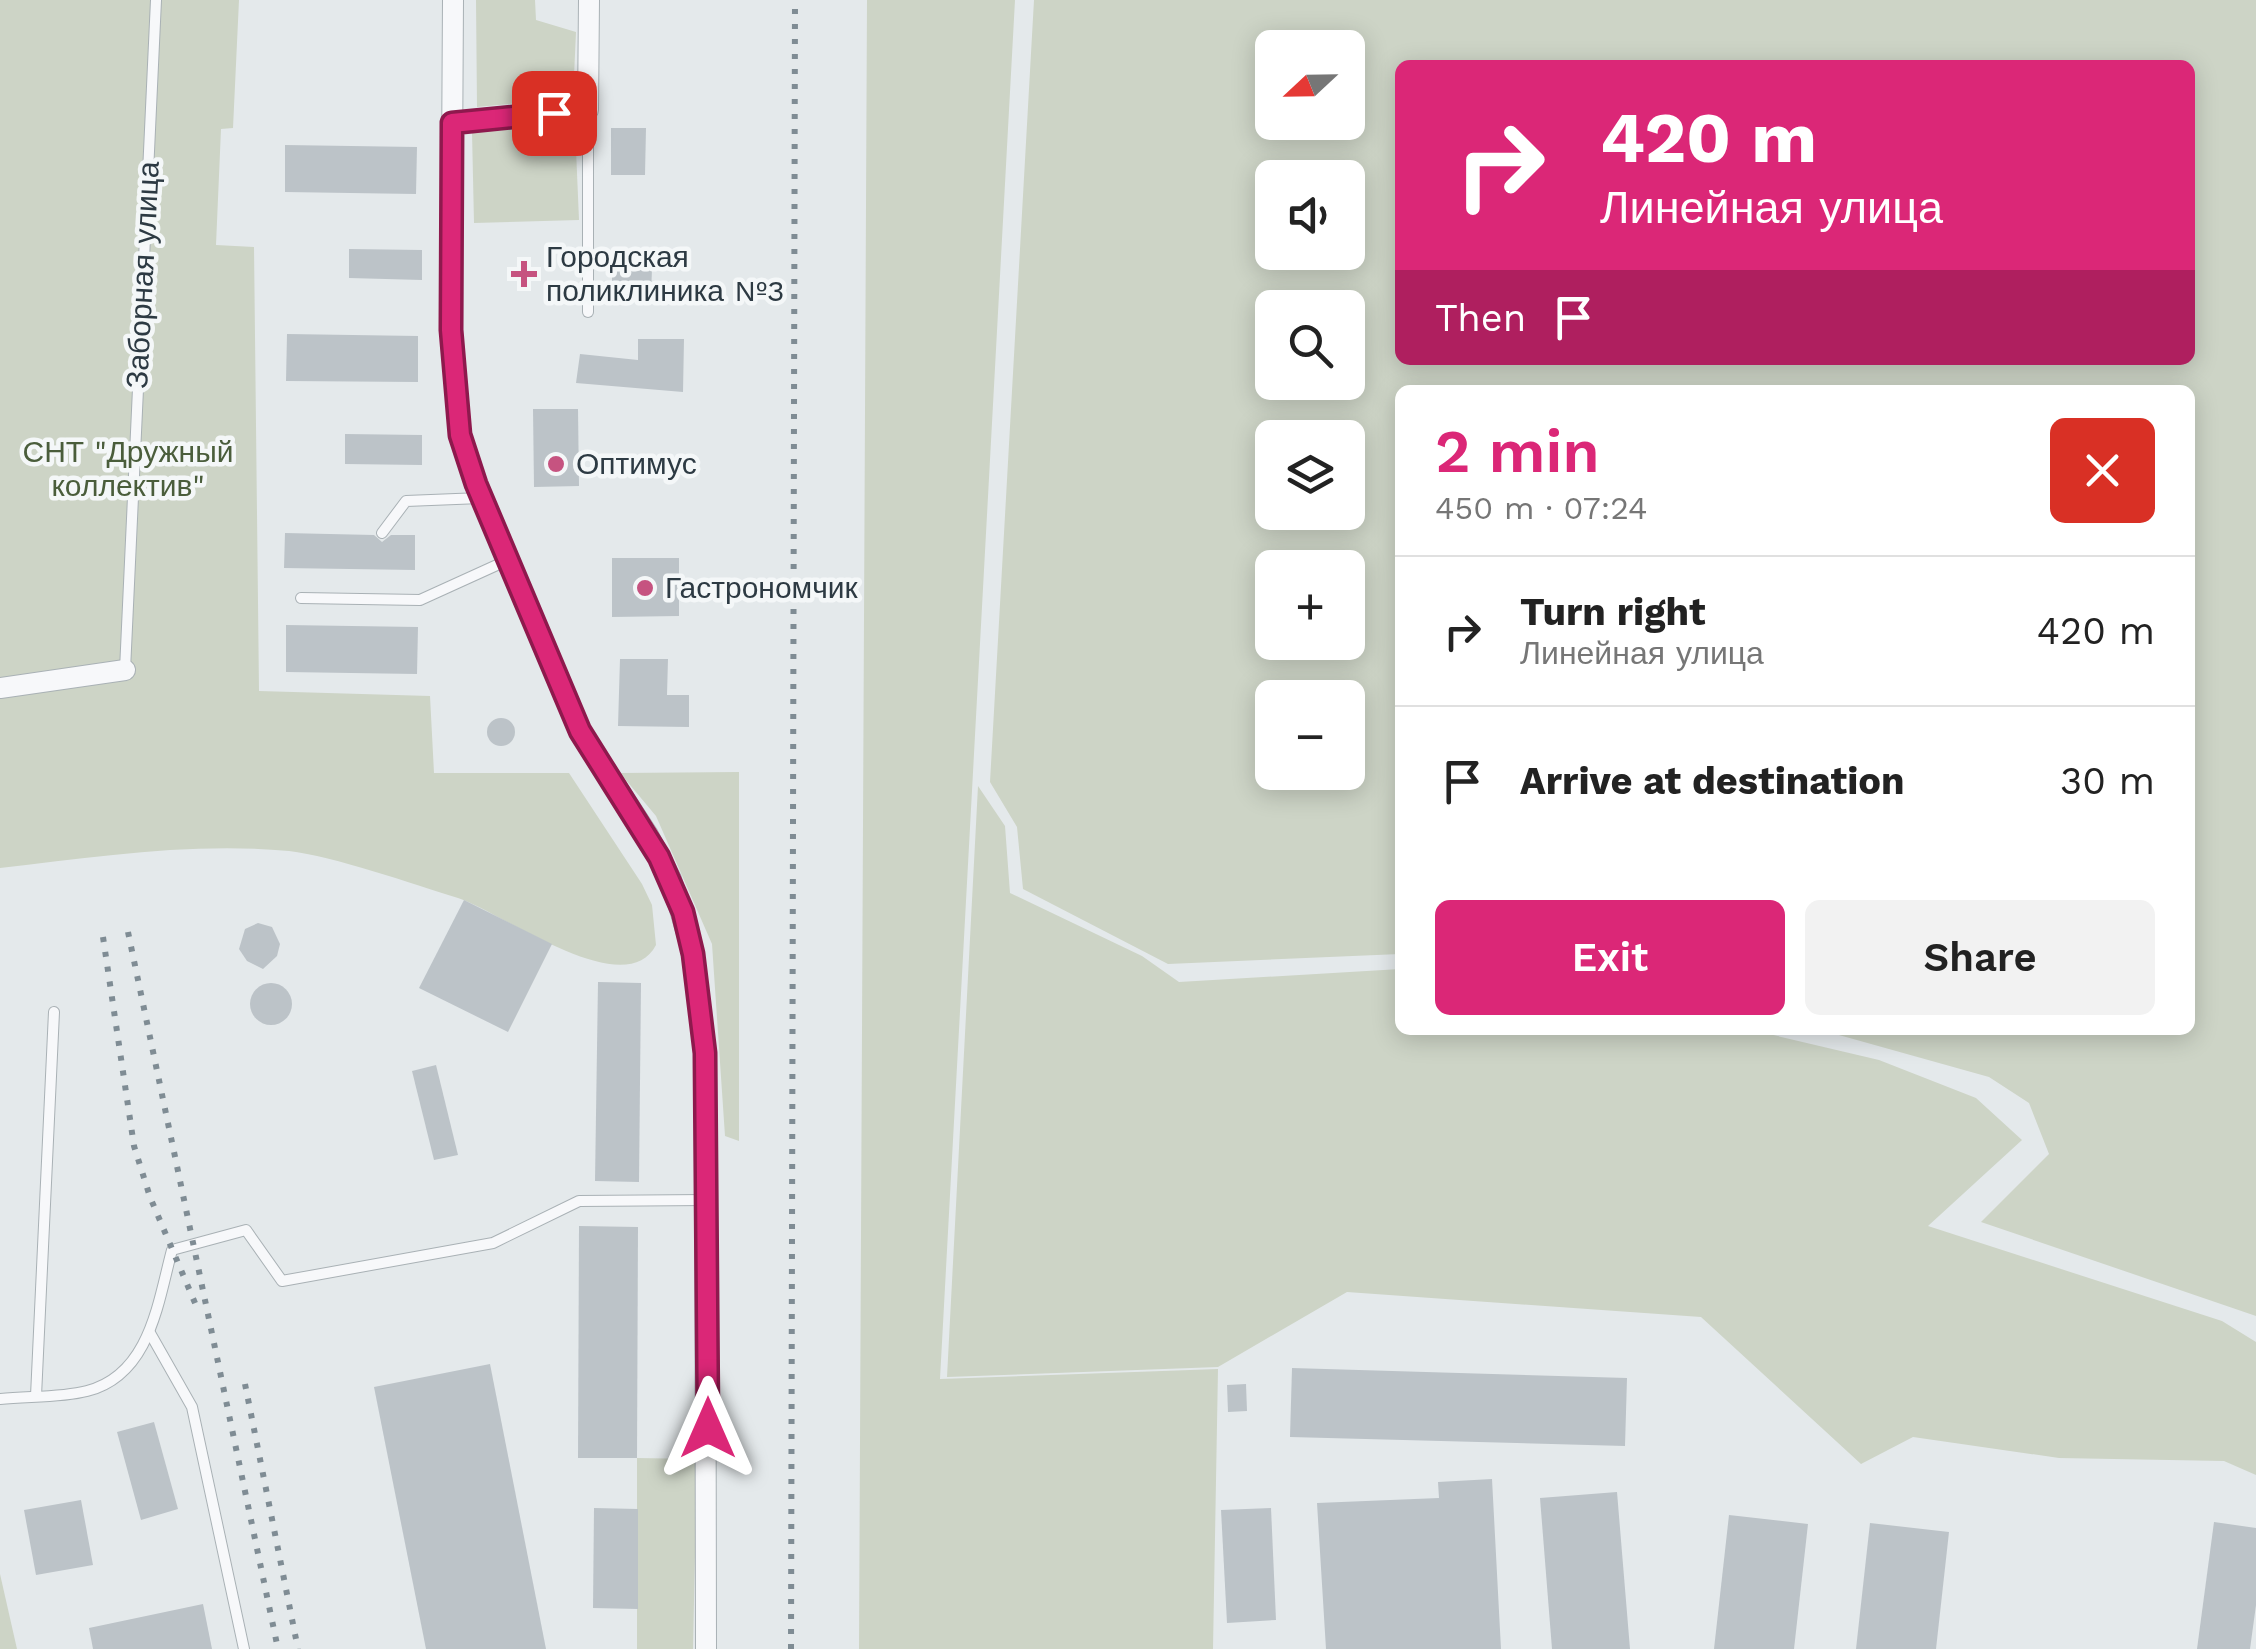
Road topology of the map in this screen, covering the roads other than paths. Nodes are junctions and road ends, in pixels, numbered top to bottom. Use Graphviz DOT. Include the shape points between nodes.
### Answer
graph roads {
  1 [pos="156,0"];
  2 [pos="453,0"];
  3 [pos="589,0"];
  4 [pos="588,110"];
  5 [pos="452,123"];
  6 [pos="588,312"];
  7 [pos="482,498"];
  8 [pos="382,533"];
  9 [pos="508,560"];
  10 [pos="301,598"];
  11 [pos="125,670"];
  12 [pos="0,688"];
  13 [pos="54,1012"];
  14 [pos="707,1200"];
  15 [pos="150,1333"];
  16 [pos="36,1396"];
  17 [pos="0,1399"];
  18 [pos="244,1649"];
  19 [pos="706,1649"];
  1 -- 11 [label="lane, Заборная улица"];
  2 -- 5 [label="street"];
  3 -- 4 [label="street"];
  4 -- 5 [label="street"];
  4 -- 6 [label="lane"];
  5 -- 7 [label="street" via="453,376 460,435"];
  7 -- 8 [label="lane" via="406,501"];
  7 -- 9 [label="street"];
  9 -- 10 [label="lane" via="420,600"];
  9 -- 14 [label="street" via="580,731 648,834 683,912 705,1053"];
  11 -- 12 [label="street"];
  13 -- 16 [label="lane"];
  14 -- 15 [label="lane" via="579,1201 494,1243 282,1281 246,1230 172,1250"];
  14 -- 19 [label="street"];
  15 -- 16 [label="lane" via="136,1358 89,1391"];
  15 -- 18 [label="lane" via="192,1408"];
  16 -- 17 [label="lane"];
}
